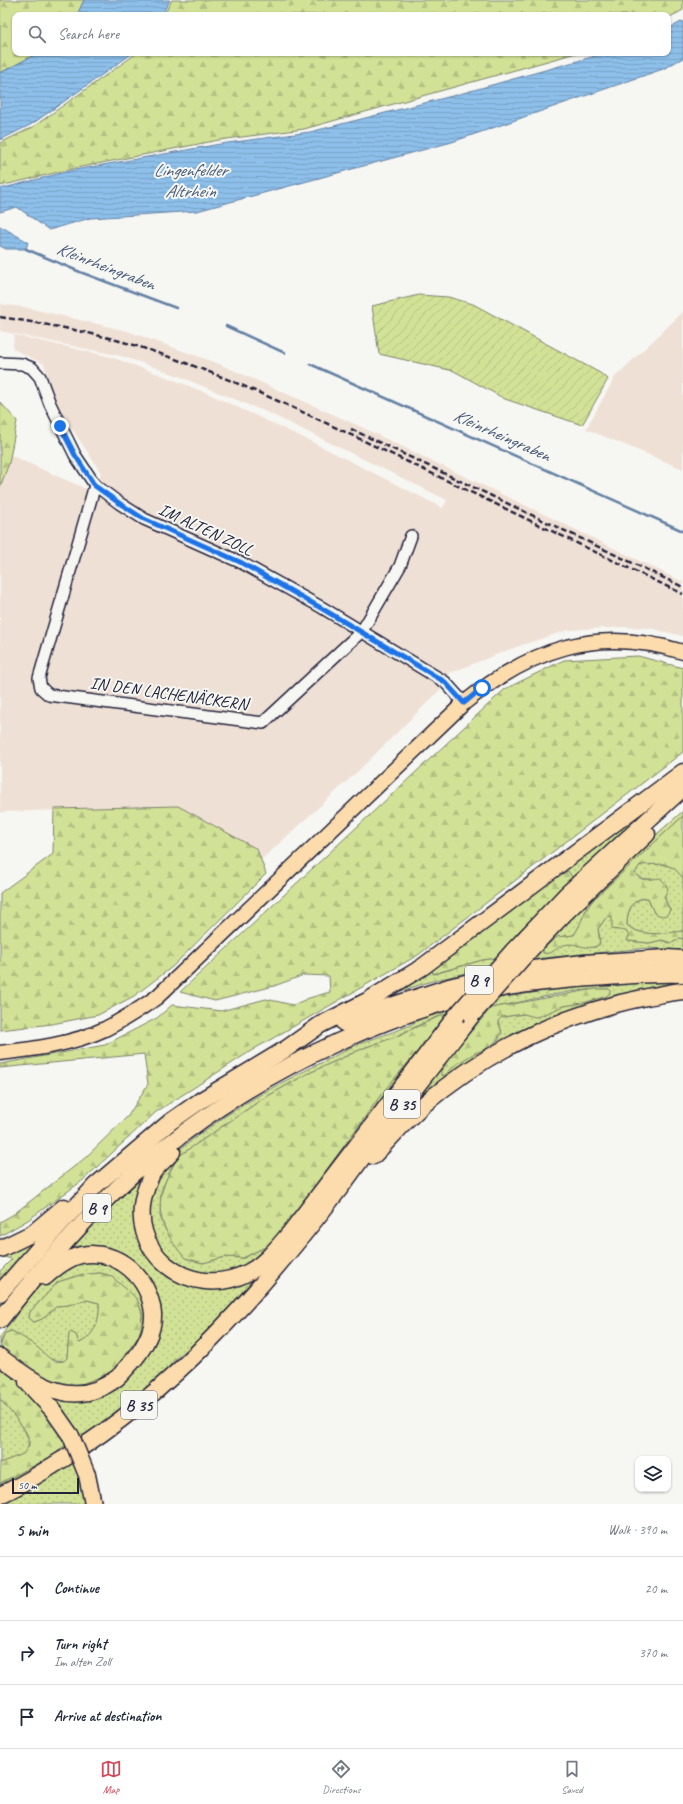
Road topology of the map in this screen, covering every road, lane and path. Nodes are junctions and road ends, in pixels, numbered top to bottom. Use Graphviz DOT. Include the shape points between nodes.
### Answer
graph roads {
  1 [pos="0,363"];
  2 [pos="95,486"];
  3 [pos="411,536"];
  4 [pos="362,631"];
  5 [pos="683,652"];
  6 [pos="464,703"];
  7 [pos="683,772"];
  8 [pos="683,788"];
  9 [pos="683,803"];
  10 [pos="520,953"];
  11 [pos="683,959"];
  12 [pos="683,974"];
  13 [pos="683,991"];
  14 [pos="286,1049"];
  15 [pos="0,1053"];
  16 [pos="210,1114"];
  17 [pos="96,1186"];
  18 [pos="334,1196"];
  19 [pos="0,1249"];
  20 [pos="0,1293"];
  21 [pos="0,1319"];
  22 [pos="2,1359"];
  23 [pos="1,1495"];
  24 [pos="93,1504"];
  1 -- 2 [label="street, IM ALTEN ZOLL" via="22,364 32,368 40,377 69,444"];
  2 -- 4 [label="street, IM ALTEN ZOLL" via="144,519 240,562"];
  2 -- 4 [label="street, IN DEN LACHENÄCKERN" via="39,678 41,688 49,694 263,723"];
  3 -- 4 [label="street, IN DEN LACHENÄCKERN" via="400,566"];
  4 -- 6 [label="street, IM ALTEN ZOLL" via="445,682"];
  5 -- 6 [label="main road" via="622,641 596,641 572,646 546,653 511,669"];
  6 -- 15 [label="main road" via="157,997 104,1030 52,1044"];
  7 -- 14 [label="highway" via="421,968 367,1001 320,1025"];
  8 -- 10 [label="highway" via="566,895"];
  9 -- 10 [label="highway, B 35"];
  10 -- 16 [label="highway, bridge" via="456,1016 270,1256 248,1273 216,1282 184,1277 163,1262 151,1246 144,1231 141,1215 143,1199 152,1172"];
  10 -- 18 [label="highway, B 35, bridge" via="389,1120"];
  11 -- 14 [label="highway, B 9" via="584,963 516,971 449,987 360,1016"];
  12 -- 16 [label="highway, B 9" via="662,973 559,980 508,987 459,999 359,1033 260,1082"];
  13 -- 18 [label="highway" via="619,1003 546,1028 512,1044 453,1081 421,1107"];
  14 -- 17 [label="highway, B 9" via="170,1122"];
  16 -- 21 [label="highway, B 9" via="148,1161 78,1227"];
  17 -- 19 [label="highway" via="72,1200 33,1233"];
  17 -- 20 [label="highway, B 9"];
  18 -- 23 [label="highway, B 35" via="292,1249 219,1332 163,1386 94,1440"];
  21 -- 22 [label="highway" via="21,1305 58,1265 80,1255 103,1255 116,1259 135,1271 150,1295 153,1316 147,1340 139,1354 117,1378 95,1391 84,1394 60,1393 45,1387"];
  22 -- 24 [label="highway, bridge" via="52,1409 71,1436 87,1475"];
}
